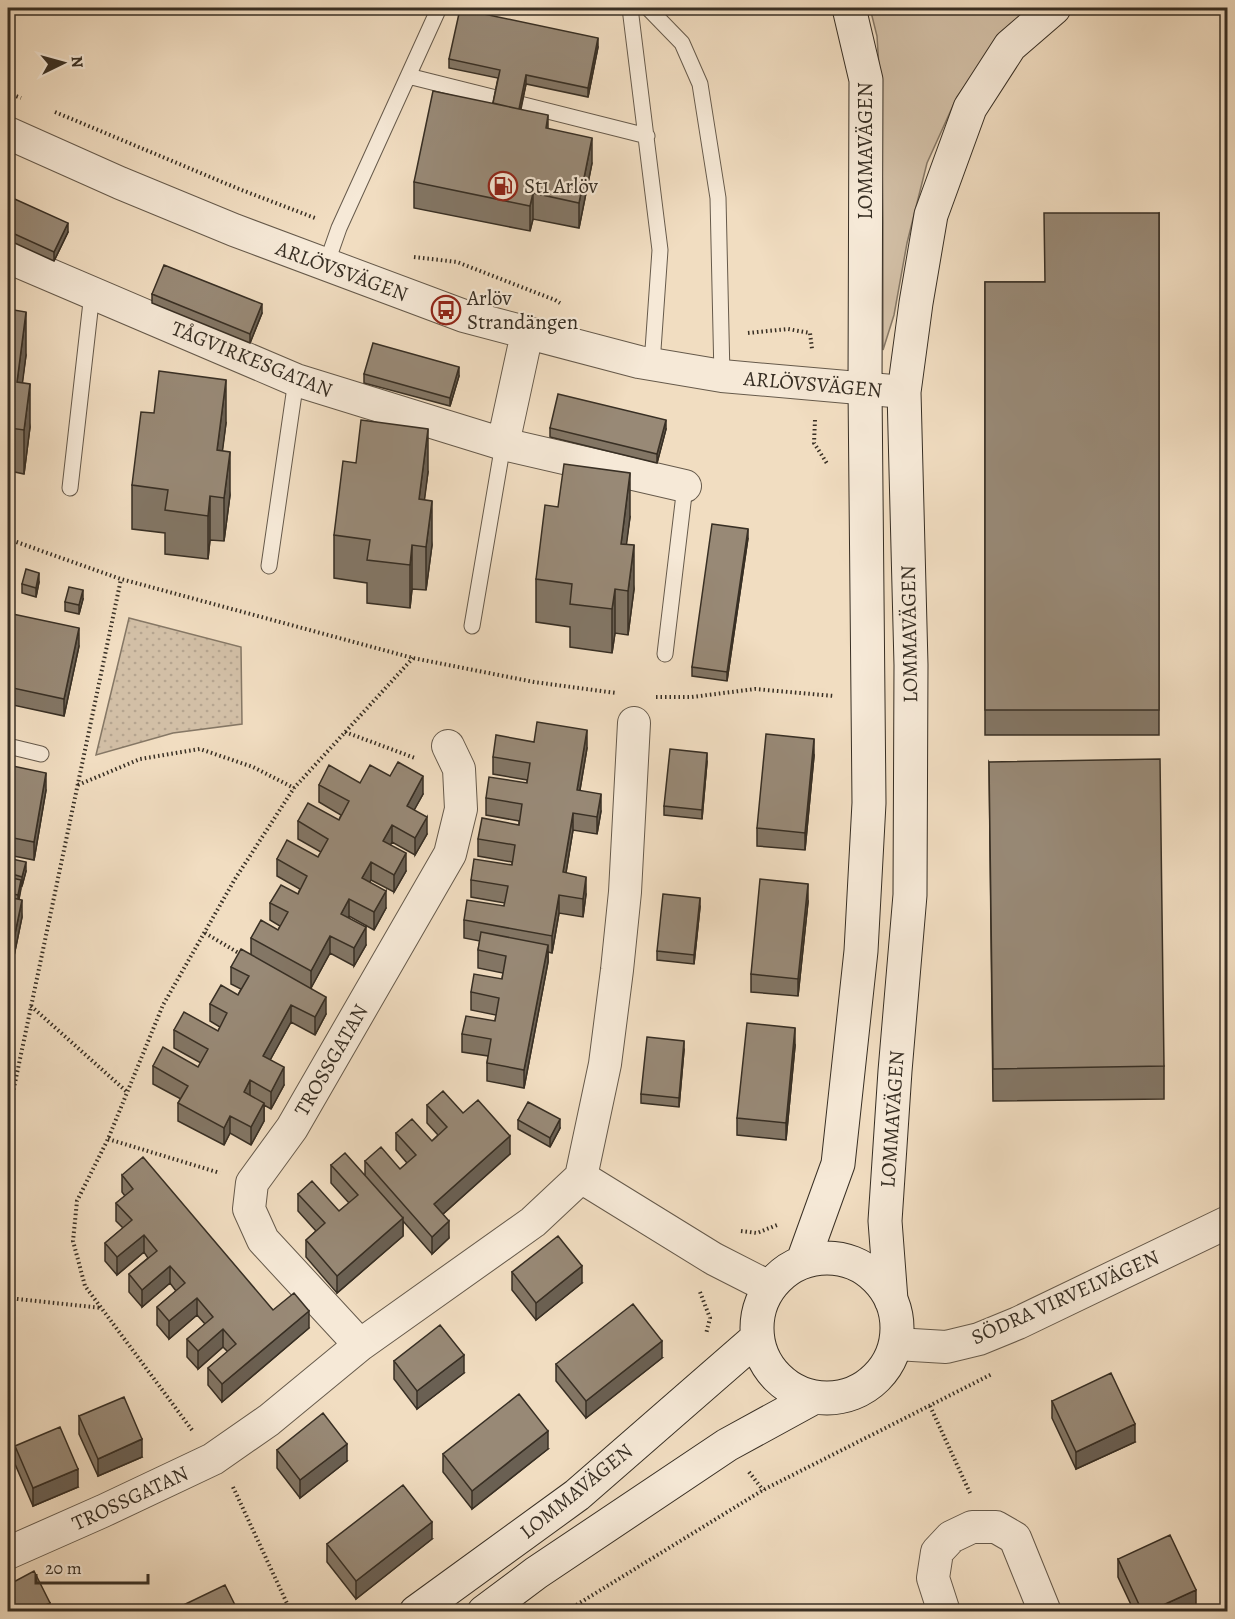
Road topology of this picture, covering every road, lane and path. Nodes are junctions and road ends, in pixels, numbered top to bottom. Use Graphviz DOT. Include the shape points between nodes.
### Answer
graph roads {
  1 [pos="439,8"];
  2 [pos="630,8"];
  3 [pos="648,8"];
  4 [pos="849,8"];
  5 [pos="1054,8"];
  6 [pos="408,76"];
  7 [pos="8,133"];
  8 [pos="647,136"];
  9 [pos="8,257"];
  10 [pos="326,265"];
  11 [pos="92,293"];
  12 [pos="527,333"];
  13 [pos="652,364"];
  14 [pos="722,376"];
  15 [pos="296,380"];
  16 [pos="865,388"];
  17 [pos="904,392"];
  18 [pos="503,444"];
  19 [pos="685,486"];
  20 [pos="70,488"];
  21 [pos="8,538"];
  22 [pos="269,566"];
  23 [pos="121,579"];
  24 [pos="472,626"];
  25 [pos="665,654"];
  26 [pos="413,658"];
  27 [pos="835,696"];
  28 [pos="637,705"];
  29 [pos="345,732"];
  30 [pos="8,746"];
  31 [pos="41,754"];
  32 [pos="453,757"];
  33 [pos="77,785"];
  34 [pos="294,788"];
  35 [pos="205,933"];
  36 [pos="244,957"];
  37 [pos="31,1006"];
  38 [pos="127,1092"];
  39 [pos="8,1116"];
  40 [pos="108,1139"];
  41 [pos="581,1177"];
  42 [pos="252,1183"];
  43 [pos="1227,1221"];
  44 [pos="804,1261"];
  45 [pos="769,1287"];
  46 [pos="8,1298"];
  47 [pos="891,1299"];
  48 [pos="102,1308"];
  49 [pos="756,1339"];
  50 [pos="896,1344"];
  51 [pos="360,1345"];
  52 [pos="993,1374"];
  53 [pos="813,1398"];
  54 [pos="930,1406"];
  55 [pos="213,1459"];
  56 [pos="986,1527"];
  57 [pos="8,1553"];
  58 [pos="291,1611"];
  59 [pos="416,1611"];
  60 [pos="484,1611"];
  61 [pos="565,1611"];
  62 [pos="944,1611"];
  63 [pos="1045,1611"];
  1 -- 6 [label="lane"];
  2 -- 8 [label="lane"];
  3 -- 14 [label="lane" via="682,43 700,84 718,198"];
  4 -- 16 [label="street, LOMMAVÄGEN" via="866,80"];
  5 -- 17 [label="street, LOMMAVÄGEN" via="1010,46 970,108 932,215"];
  6 -- 8 [label="lane"];
  6 -- 10 [label="lane"];
  7 -- 10 [label="street, ARLÖVSVÄGEN" via="120,183"];
  8 -- 13 [label="lane" via="660,250"];
  9 -- 11 [label="street, TÅGVIRKESGATAN"];
  10 -- 12 [label="street, ARLÖVSVÄGEN" via="464,316"];
  11 -- 15 [label="street, TÅGVIRKESGATAN"];
  11 -- 20 [label="lane"];
  12 -- 13 [label="street, ARLÖVSVÄGEN"];
  12 -- 18 [label="street"];
  13 -- 14 [label="street, ARLÖVSVÄGEN"];
  14 -- 16 [label="street, ARLÖVSVÄGEN"];
  15 -- 18 [label="street, TÅGVIRKESGATAN"];
  15 -- 22 [label="lane"];
  16 -- 17 [label="street, ARLÖVSVÄGEN"];
  16 -- 44 [label="street, LOMMAVÄGEN" via="869,803 861,951 838,1164"];
  17 -- 47 [label="street, LOMMAVÄGEN" via="911,665 910,895 885,1221"];
  18 -- 19 [label="street, TÅGVIRKESGATAN"];
  18 -- 24 [label="lane"];
  19 -- 25 [label="lane"];
  21 -- 23 [label="path"];
  23 -- 26 [label="path"];
  23 -- 33 [label="path"];
  26 -- 28 [label="path"];
  26 -- 29 [label="path"];
  27 -- 28 [label="path" via="755,688"];
  28 -- 41 [label="street" via="626,892 605,1064"];
  29 -- 32 [label="path" via="407,756"];
  29 -- 34 [label="path"];
  30 -- 31 [label="lane"];
  32 -- 42 [label="street, TROSSGATAN" via="461,809 450,854 292,1128"];
  33 -- 34 [label="path" via="140,759 200,749 253,767"];
  33 -- 37 [label="path"];
  34 -- 35 [label="path"];
  35 -- 36 [label="path"];
  35 -- 38 [label="path" via="163,1005"];
  37 -- 38 [label="path"];
  37 -- 39 [label="path"];
  38 -- 40 [label="path"];
  40 -- 42 [label="path"];
  40 -- 48 [label="path" via="77,1201 73,1241 85,1286"];
  41 -- 45 [label="street" via="714,1259"];
  41 -- 51 [label="street, TROSSGATAN" via="533,1222"];
  42 -- 51 [label="street" via="249,1209 263,1240"];
  43 -- 50 [label="street, SÖDRA VIRVELVÄGEN" via="979,1339 946,1347"];
  44 -- 45 [label="street, LOMMAVÄGEN" via="784,1271"];
  44 -- 47 [label="street, LOMMAVÄGEN" via="830,1258 855,1263 876,1278"];
  45 -- 49 [label="street, LOMMAVÄGEN" via="758,1312"];
  46 -- 48 [label="path"];
  47 -- 50 [label="street, LOMMAVÄGEN" via="897,1321"];
  48 -- 55 [label="path"];
  49 -- 53 [label="street, LOMMAVÄGEN" via="763,1359 776,1377"];
  49 -- 59 [label="street, LOMMAVÄGEN" via="577,1495"];
  50 -- 53 [label="street, LOMMAVÄGEN" via="885,1369 865,1388 840,1398"];
  51 -- 55 [label="street, TROSSGATAN" via="269,1420"];
  52 -- 54 [label="path"];
  53 -- 60 [label="street, LOMMAVÄGEN" via="710,1456"];
  54 -- 56 [label="path"];
  54 -- 61 [label="path" via="764,1490"];
  55 -- 57 [label="street, TROSSGATAN"];
  55 -- 58 [label="path" via="233,1488"];
  56 -- 62 [label="street" via="972,1527 951,1537 937,1552 933,1578"];
  56 -- 63 [label="street" via="996,1527 1015,1538"];
}
